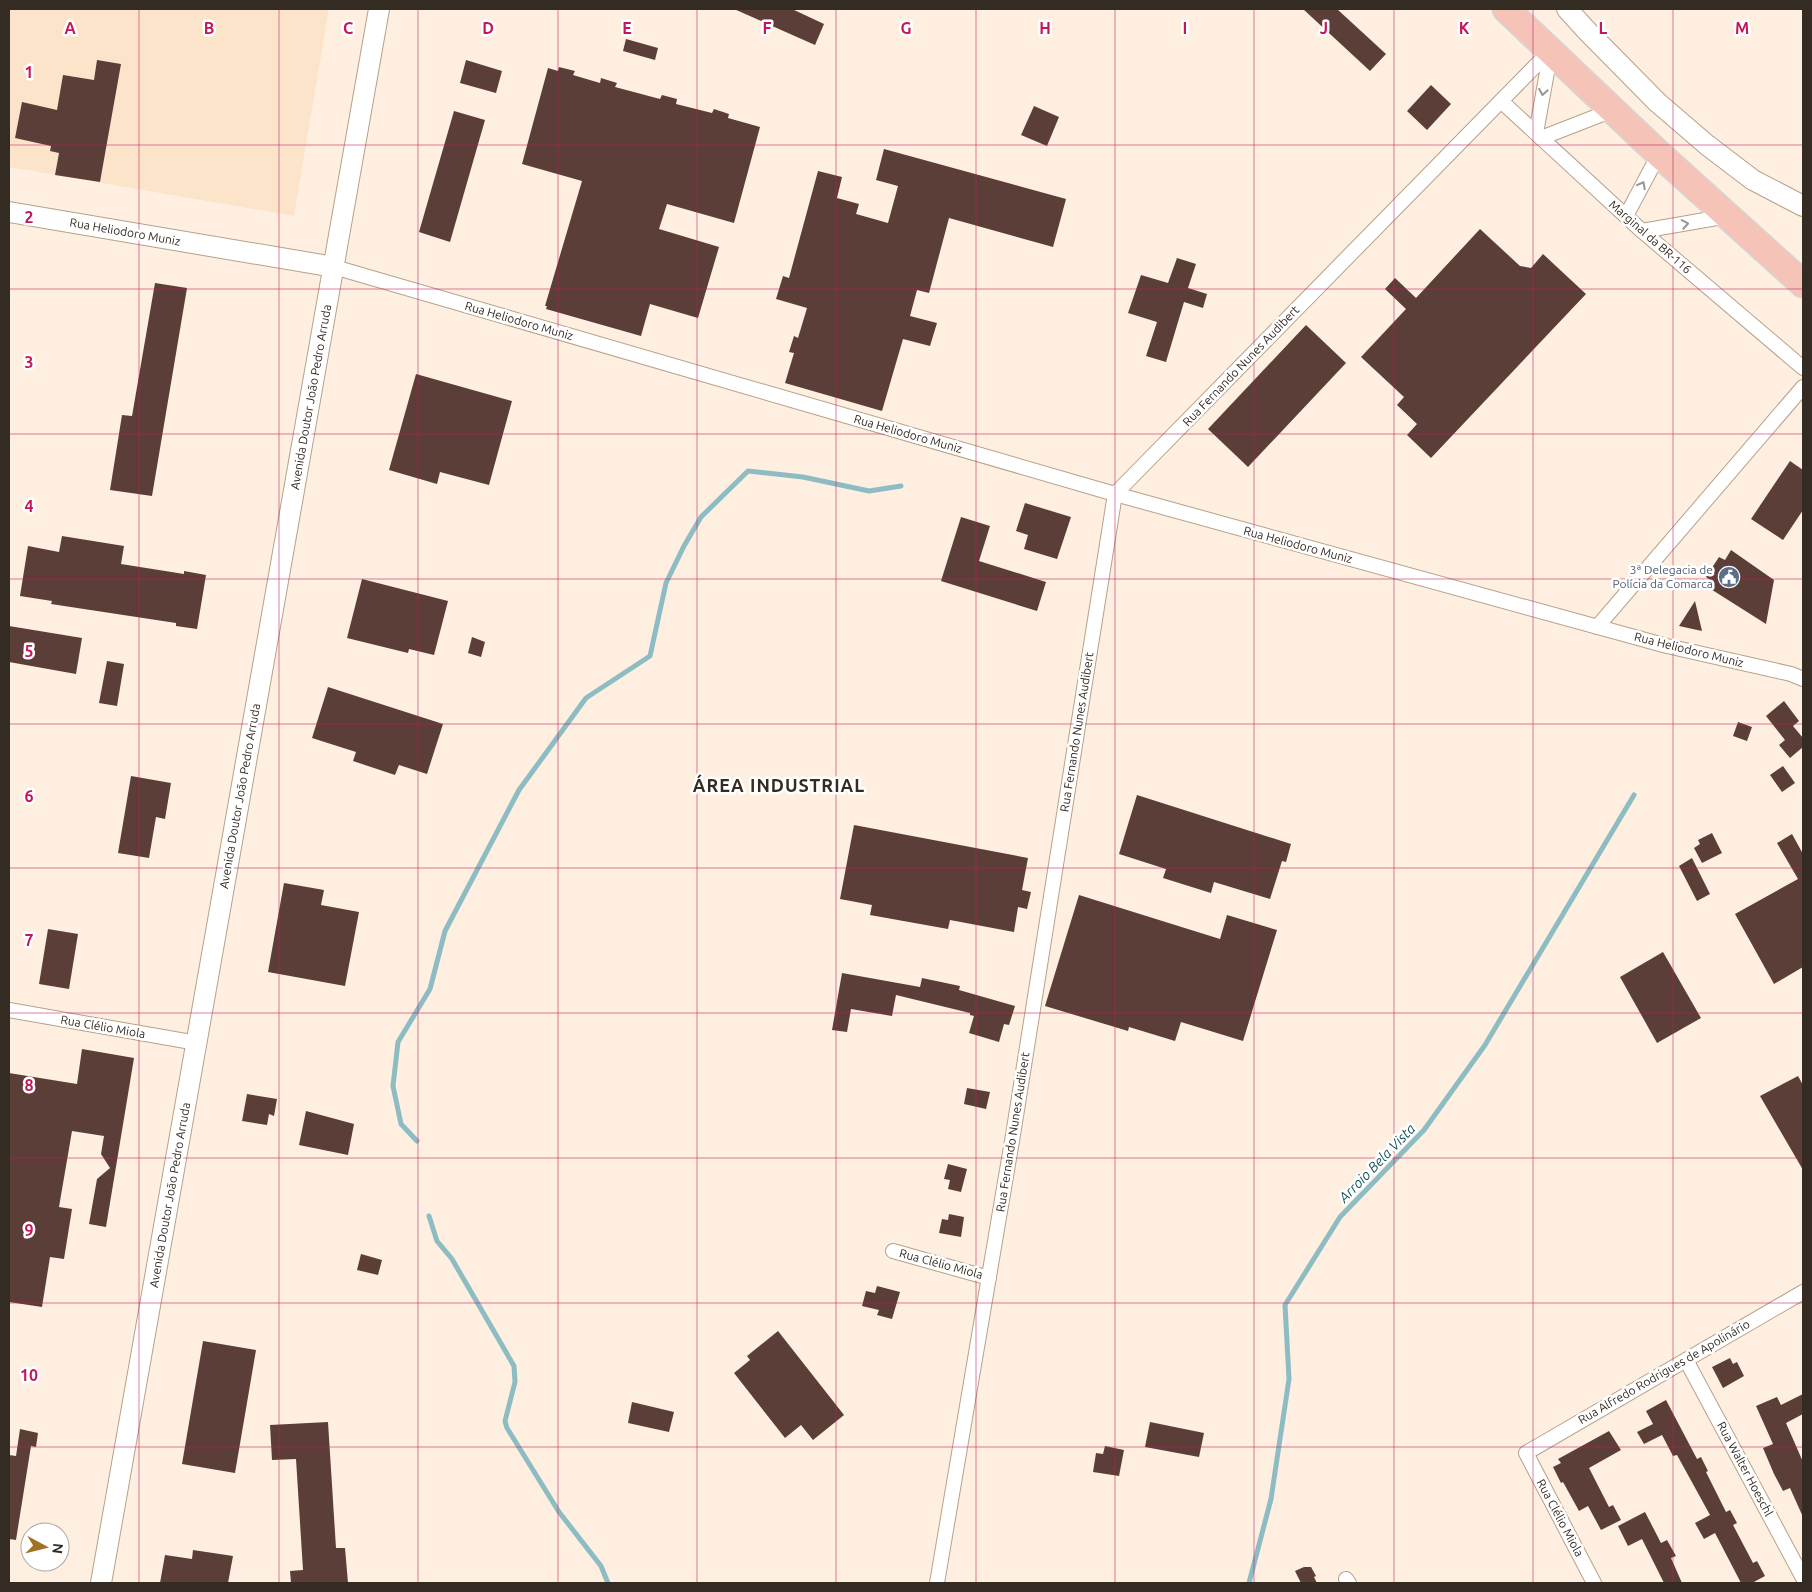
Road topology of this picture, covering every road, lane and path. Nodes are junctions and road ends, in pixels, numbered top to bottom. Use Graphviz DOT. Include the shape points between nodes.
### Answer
graph roads {
  1 [pos="379,9"];
  2 [pos="1506,9"];
  3 [pos="1567,9"];
  4 [pos="1551,50"];
  5 [pos="1501,101"];
  6 [pos="1613,110"];
  7 [pos="1538,136"];
  8 [pos="1659,154"];
  9 [pos="1803,206"];
  10 [pos="9,212"];
  11 [pos="1626,216"];
  12 [pos="1728,216"];
  13 [pos="1642,231"];
  14 [pos="334,267"];
  15 [pos="1803,284"];
  16 [pos="1803,368"];
  17 [pos="1803,387"];
  18 [pos="1115,494"];
  19 [pos="1597,627"];
  20 [pos="1803,679"];
  21 [pos="9,1010"];
  22 [pos="197,1043"];
  23 [pos="893,1251"];
  24 [pos="989,1278"];
  25 [pos="1803,1292"];
  26 [pos="1686,1360"];
  27 [pos="1526,1453"];
  28 [pos="1803,1578"];
  29 [pos="102,1583"];
  30 [pos="937,1583"];
  31 [pos="1594,1583"];
  1 -- 14 [label="main road, Avenida Doutor João Pedro Arruda"];
  2 -- 4 [label="highway"];
  3 -- 9 [label="main road" via="1657,102 1707,144 1753,180"];
  4 -- 5 [label="street, Rua Fernando Nunes Audibert"];
  4 -- 6 [label="highway"];
  4 -- 7 [label="street, one-way"];
  5 -- 7 [label="street, Marginal da BR-116"];
  5 -- 18 [label="street, Rua Fernando Nunes Audibert"];
  6 -- 7 [label="street"];
  6 -- 8 [label="highway"];
  7 -- 11 [label="street, Marginal da BR-116"];
  11 -- 8 [label="street, one-way"];
  8 -- 12 [label="highway"];
  10 -- 14 [label="main road, Rua Heliodoro Muniz"];
  11 -- 13 [label="street, Marginal da BR-116"];
  13 -- 12 [label="street, one-way"];
  12 -- 15 [label="highway"];
  13 -- 16 [label="street, Marginal da BR-116"];
  14 -- 18 [label="street, Rua Heliodoro Muniz"];
  14 -- 22 [label="main road, Avenida Doutor João Pedro Arruda"];
  17 -- 19 [label="street"];
  18 -- 19 [label="street, Rua Heliodoro Muniz"];
  18 -- 24 [label="street, Rua Fernando Nunes Audibert"];
  19 -- 20 [label="street, Rua Heliodoro Muniz"];
  21 -- 22 [label="street, Rua Clélio Miola"];
  22 -- 29 [label="main road, Avenida Doutor João Pedro Arruda"];
  23 -- 24 [label="street, Rua Clélio Miola"];
  24 -- 30 [label="street, Rua Fernando Nunes Audibert"];
  25 -- 26 [label="street, Rua Alfredo Rodrigues de Apolinário"];
  26 -- 27 [label="street, Rua Alfredo Rodrigues de Apolinário"];
  26 -- 28 [label="street, Rua Walter Hoeschl"];
  27 -- 31 [label="street, Rua Clélio Miola"];
}
